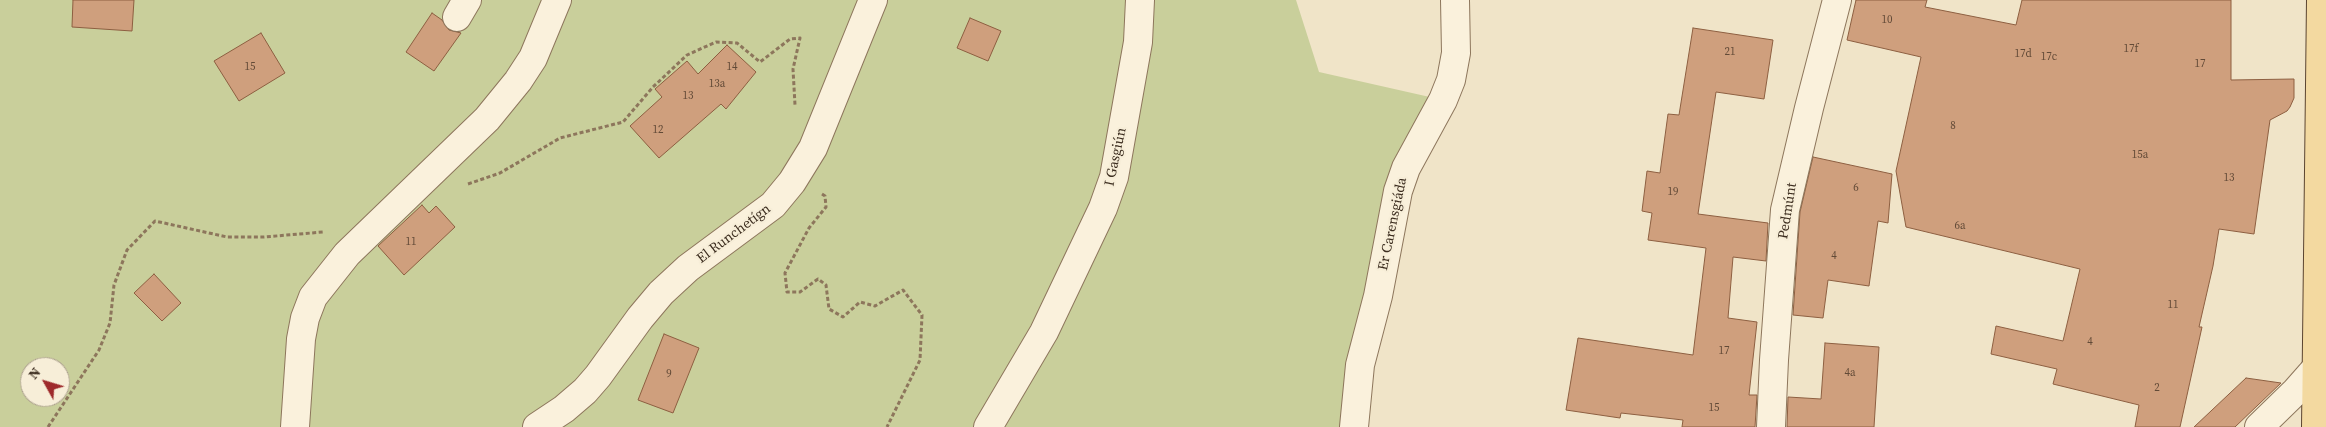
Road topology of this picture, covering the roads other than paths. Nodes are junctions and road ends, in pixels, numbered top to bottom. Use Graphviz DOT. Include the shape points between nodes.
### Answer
graph roads {
  1 [pos="557,0"];
  2 [pos="873,0"];
  3 [pos="1140,0"];
  4 [pos="1455,0"];
  5 [pos="1837,0"];
  6 [pos="2321,0"];
  7 [pos="2321,362"];
  8 [pos="295,427"];
  9 [pos="537,427"];
  10 [pos="988,427"];
  11 [pos="1354,427"];
  12 [pos="1771,427"];
  13 [pos="2259,427"];
  14 [pos="2316,427"];
  1 -- 8 [label="street" via="533,58 487,119 347,254 313,298 301,339"];
  2 -- 9 [label="street, El Runchetígn" via="813,148 792,182 773,205 674,280 640,318 585,390"];
  3 -- 10 [label="street, I Gasgiún" via="1138,42 1114,177 1103,208 1044,332"];
  4 -- 11 [label="street, Er Carensgiáda" via="1456,53 1451,80 1406,168 1398,191 1378,296 1360,365"];
  5 -- 12 [label="street, Pedmúnt" via="1785,210"];
  6 -- 7 [label="main road"];
  7 -- 13 [label="street"];
  7 -- 14 [label="main road"];
}
